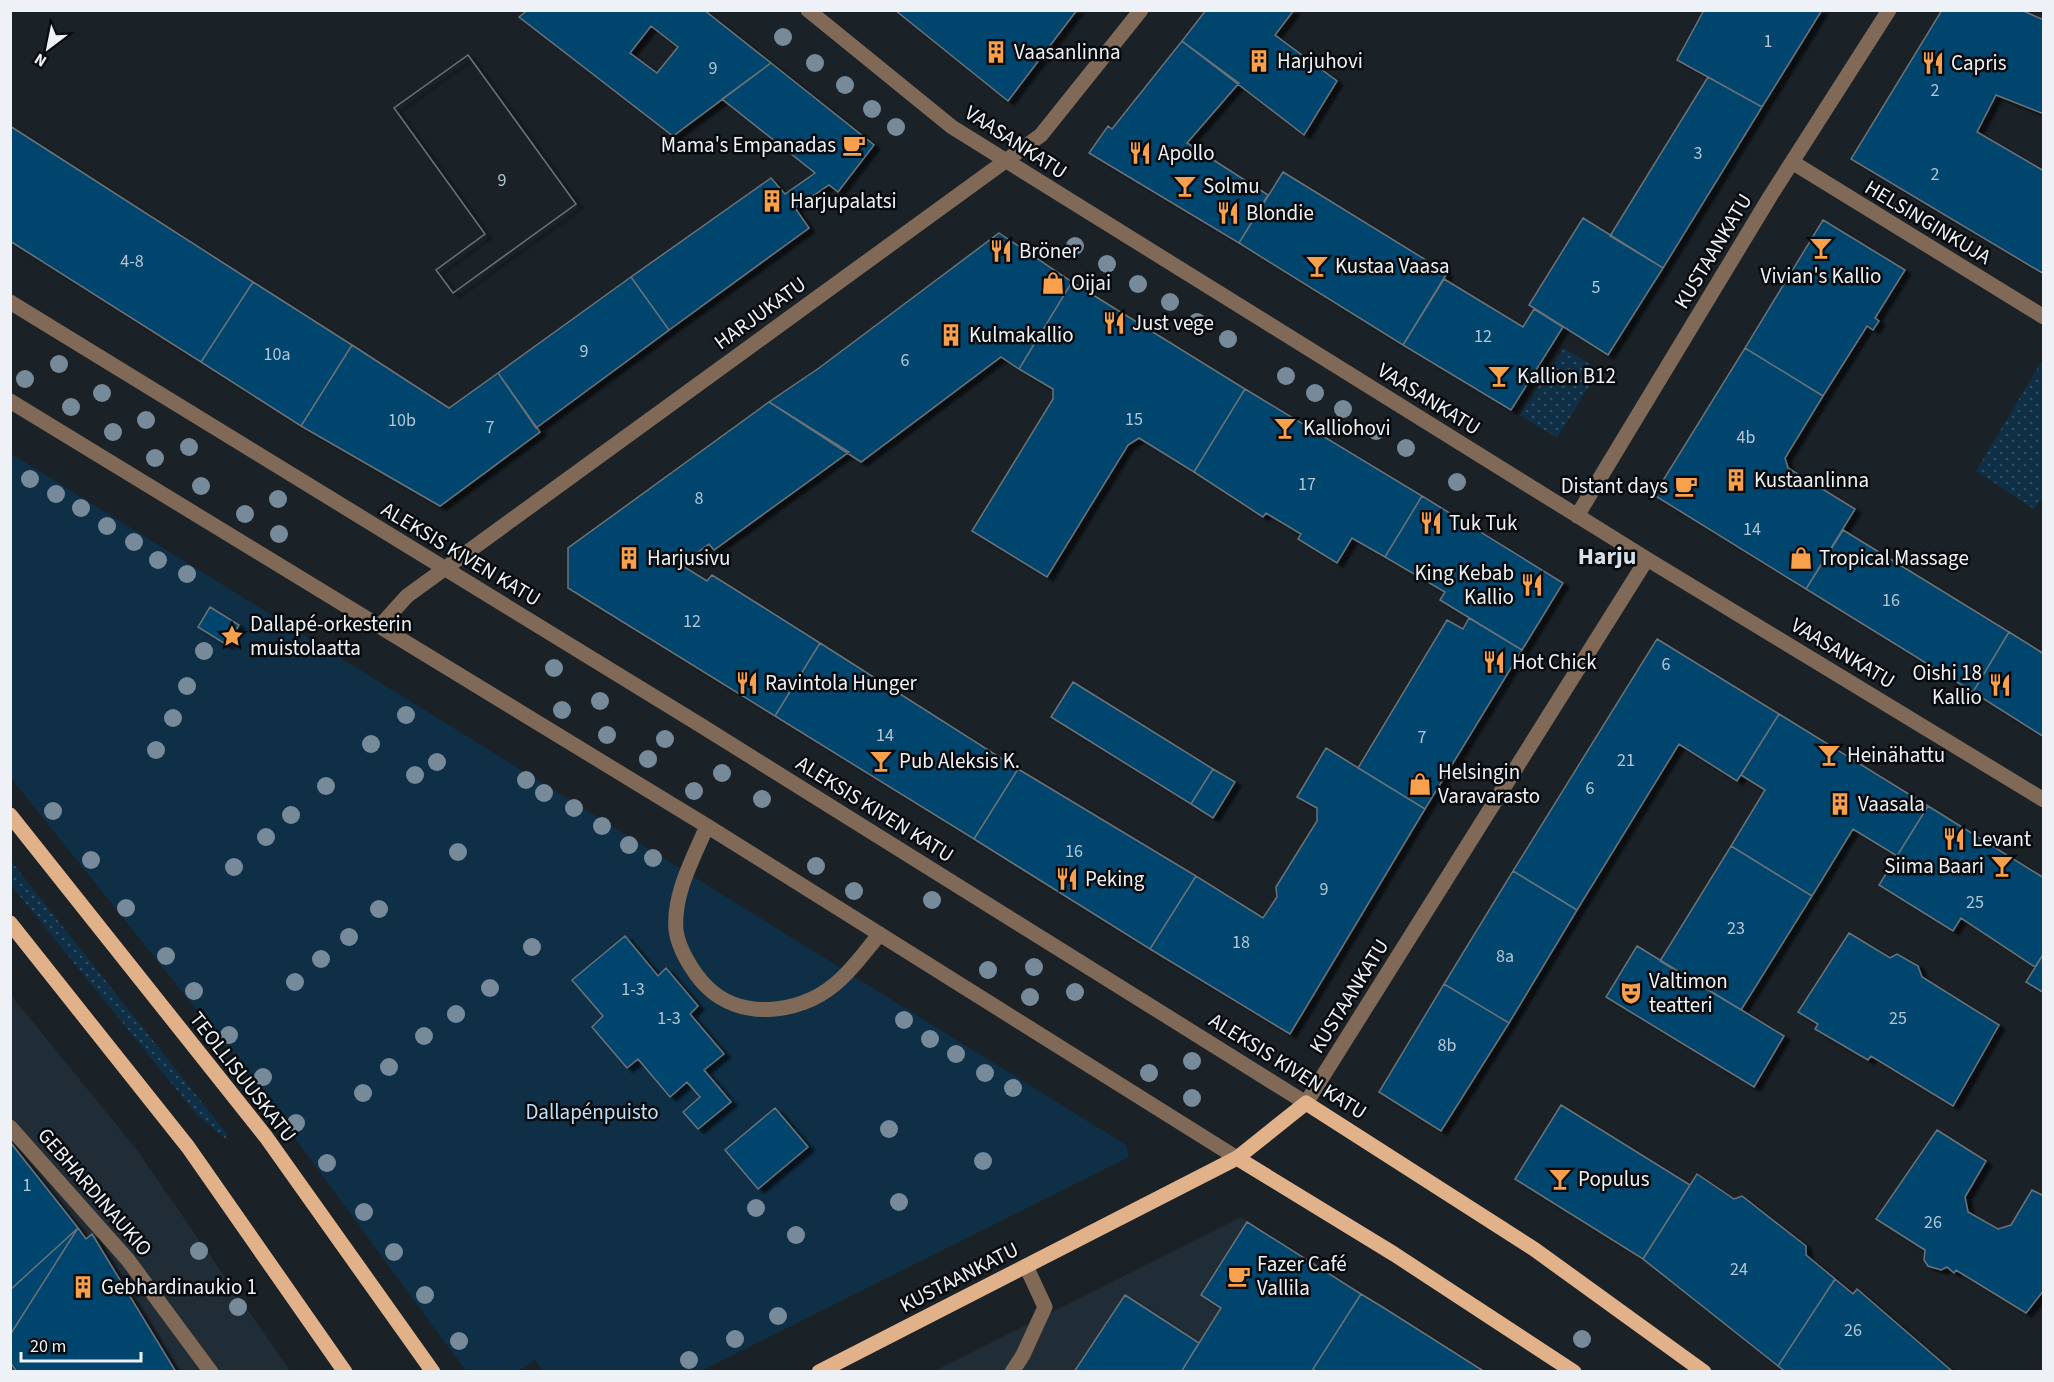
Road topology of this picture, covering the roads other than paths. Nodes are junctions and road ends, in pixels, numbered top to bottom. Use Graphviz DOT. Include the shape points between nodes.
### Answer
graph roads {
  1 [pos="808,10"];
  2 [pos="1141,10"];
  3 [pos="1889,10"];
  4 [pos="1005,160"];
  5 [pos="1792,162"];
  6 [pos="10,302"];
  7 [pos="2043,317"];
  8 [pos="10,401"];
  9 [pos="1577,516"];
  10 [pos="1647,559"];
  11 [pos="444,569"];
  12 [pos="380,626"];
  13 [pos="2043,800"];
  14 [pos="10,815"];
  15 [pos="707,826"];
  16 [pos="10,923"];
  17 [pos="880,934"];
  18 [pos="1306,1103"];
  19 [pos="10,1127"];
  20 [pos="1237,1158"];
  21 [pos="1026,1266"];
  22 [pos="211,1371"];
  23 [pos="345,1371"];
  24 [pos="433,1371"];
  25 [pos="819,1371"];
  26 [pos="1012,1371"];
  27 [pos="1574,1371"];
  28 [pos="1704,1371"];
  1 -- 4 [label="street, VAASANKATU" via="952,126"];
  2 -- 4 [label="street, HARJUKATU" via="1041,135"];
  3 -- 5 [label="street, KUSTAANKATU"];
  4 -- 9 [label="street, VAASANKATU"];
  4 -- 11 [label="street, HARJUKATU"];
  5 -- 7 [label="street, HELSINGINKUJA"];
  5 -- 9 [label="street, KUSTAANKATU"];
  6 -- 11 [label="street, ALEKSIS KIVEN KATU"];
  8 -- 12 [label="street"];
  9 -- 10 [label="street, VAASANKATU"];
  10 -- 13 [label="street, VAASANKATU"];
  10 -- 18 [label="street, KUSTAANKATU"];
  11 -- 12 [label="street, HARJUKATU" via="407,596"];
  11 -- 18 [label="street, ALEKSIS KIVEN KATU"];
  12 -- 15 [label="street"];
  14 -- 24 [label="main road, TEOLLISUUSKATU" via="266,1137"];
  15 -- 17 [label="street"];
  15 -- 17 [label="street" via="682,886 676,932 697,976 715,996 735,1006 760,1011 810,1000 834,986"];
  16 -- 23 [label="main road" via="188,1147"];
  17 -- 20 [label="street"];
  18 -- 20 [label="main road, KUSTAANKATU"];
  18 -- 28 [label="main road, ALEKSIS KIVEN KATU" via="1488,1217"];
  19 -- 22 [label="street, GEBHARDINAUKIO" via="128,1260"];
  20 -- 21 [label="main road, KUSTAANKATU"];
  20 -- 27 [label="main road"];
  21 -- 25 [label="main road, KUSTAANKATU"];
  21 -- 26 [label="street" via="1046,1307"];
}
